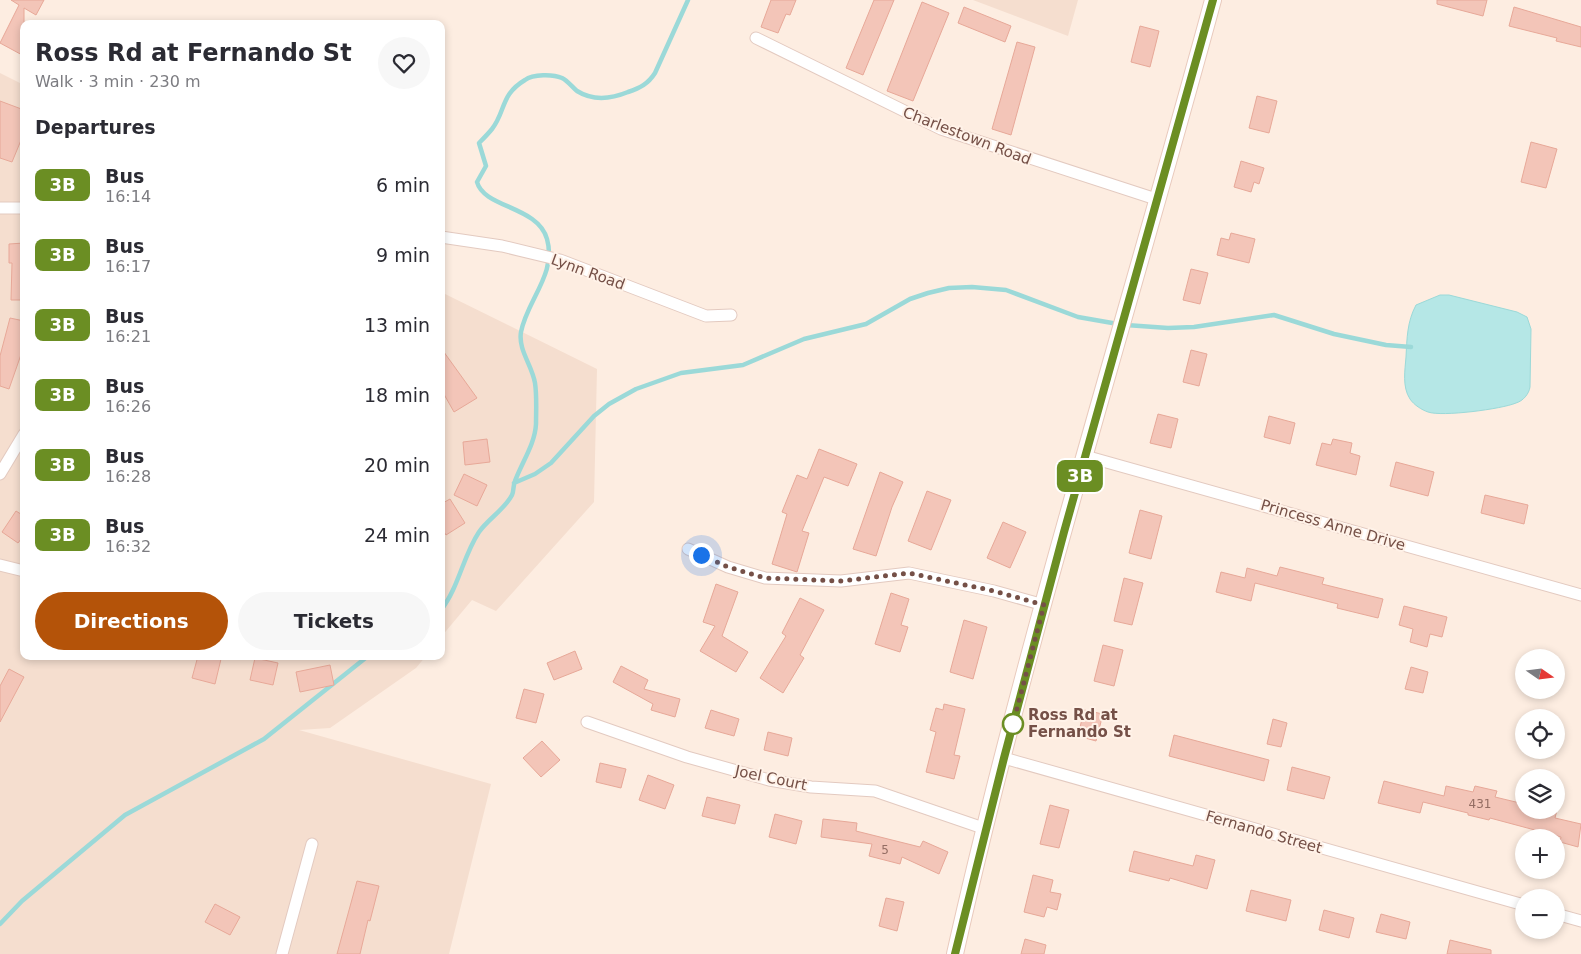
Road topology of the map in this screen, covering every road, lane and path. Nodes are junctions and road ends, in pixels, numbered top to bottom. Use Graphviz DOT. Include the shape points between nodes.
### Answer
graph roads {
  1 [pos="1213,0"];
  2 [pos="756,38"];
  3 [pos="1159,200"];
  4 [pos="0,208"];
  5 [pos="20,208"];
  6 [pos="445,238"];
  7 [pos="731,315"];
  8 [pos="20,441"];
  9 [pos="1086,456"];
  10 [pos="0,474"];
  11 [pos="688,549"];
  12 [pos="0,565"];
  13 [pos="20,570"];
  14 [pos="1581,595"];
  15 [pos="1044,605"];
  16 [pos="587,722"];
  17 [pos="1004,758"];
  18 [pos="986,829"];
  19 [pos="312,844"];
  20 [pos="1515,902"];
  21 [pos="1565,917"];
  22 [pos="1581,921"];
  23 [pos="282,954"];
  24 [pos="955,954"];
  1 -- 3 [label="street"];
  2 -- 3 [label="street, Charlestown Road" via="941,129"];
  3 -- 9 [label="street"];
  4 -- 5 [label="street"];
  6 -- 7 [label="street, Lynn Road" via="502,246 560,260 706,316"];
  8 -- 10 [label="street"];
  9 -- 14 [label="street, Princess Anne Drive"];
  9 -- 15 [label="street"];
  11 -- 15 [label="street" via="728,567 765,578 841,581 909,573"];
  12 -- 13 [label="street"];
  15 -- 17 [label="street"];
  16 -- 18 [label="street, Joel Court" via="687,757 769,780 798,786 875,791"];
  17 -- 18 [label="street"];
  17 -- 20 [label="street, Fernando Street"];
  18 -- 24 [label="street"];
  19 -- 23 [label="street"];
  21 -- 22 [label="street"];
}
